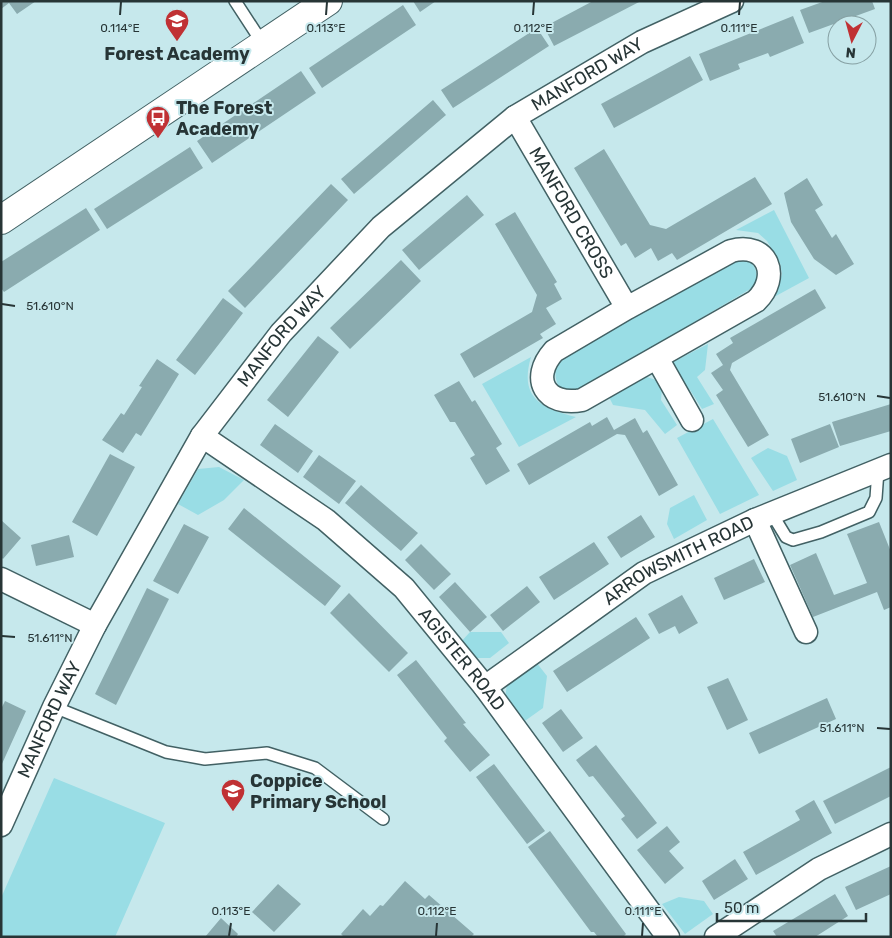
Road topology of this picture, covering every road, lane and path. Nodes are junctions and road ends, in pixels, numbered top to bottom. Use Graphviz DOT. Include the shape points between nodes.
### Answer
graph roads {
  1 [pos="235,1"];
  2 [pos="328,1"];
  3 [pos="732,1"];
  4 [pos="263,44"];
  5 [pos="515,118"];
  6 [pos="1,220"];
  7 [pos="627,308"];
  8 [pos="657,358"];
  9 [pos="692,420"];
  10 [pos="202,436"];
  11 [pos="884,468"];
  12 [pos="763,517"];
  13 [pos="1,579"];
  14 [pos="95,625"];
  15 [pos="806,632"];
  16 [pos="485,687"];
  17 [pos="54,707"];
  18 [pos="383,819"];
  19 [pos="1,825"];
  20 [pos="891,834"];
  21 [pos="668,937"];
  22 [pos="716,937"];
  1 -- 4 [label="lane"];
  2 -- 4 [label="street"];
  3 -- 5 [label="street, MANFORD WAY" via="642,42"];
  4 -- 6 [label="street"];
  5 -- 7 [label="street, MANFORD CROSS"];
  5 -- 10 [label="street, MANFORD WAY" via="381,227 282,333"];
  7 -- 8 [label="street" via="554,351 543,370 544,389 561,401 582,400"];
  7 -- 8 [label="street" via="732,251 757,252 767,261 767,287 756,301"];
  8 -- 9 [label="street"];
  10 -- 14 [label="street, MANFORD WAY"];
  10 -- 16 [label="street, AGISTER ROAD" via="326,520 404,588"];
  11 -- 12 [label="street, ARROWSMITH ROAD"];
  11 -- 12 [label="lane" via="869,512 830,528 792,540"];
  12 -- 15 [label="street"];
  12 -- 16 [label="street, ARROWSMITH ROAD" via="644,573"];
  13 -- 14 [label="street"];
  14 -- 17 [label="street, MANFORD WAY"];
  16 -- 21 [label="street, AGISTER ROAD"];
  17 -- 18 [label="lane" via="166,752 204,759 267,753 315,768"];
  17 -- 19 [label="street, MANFORD WAY"];
  20 -- 22 [label="street" via="819,869"];
}
